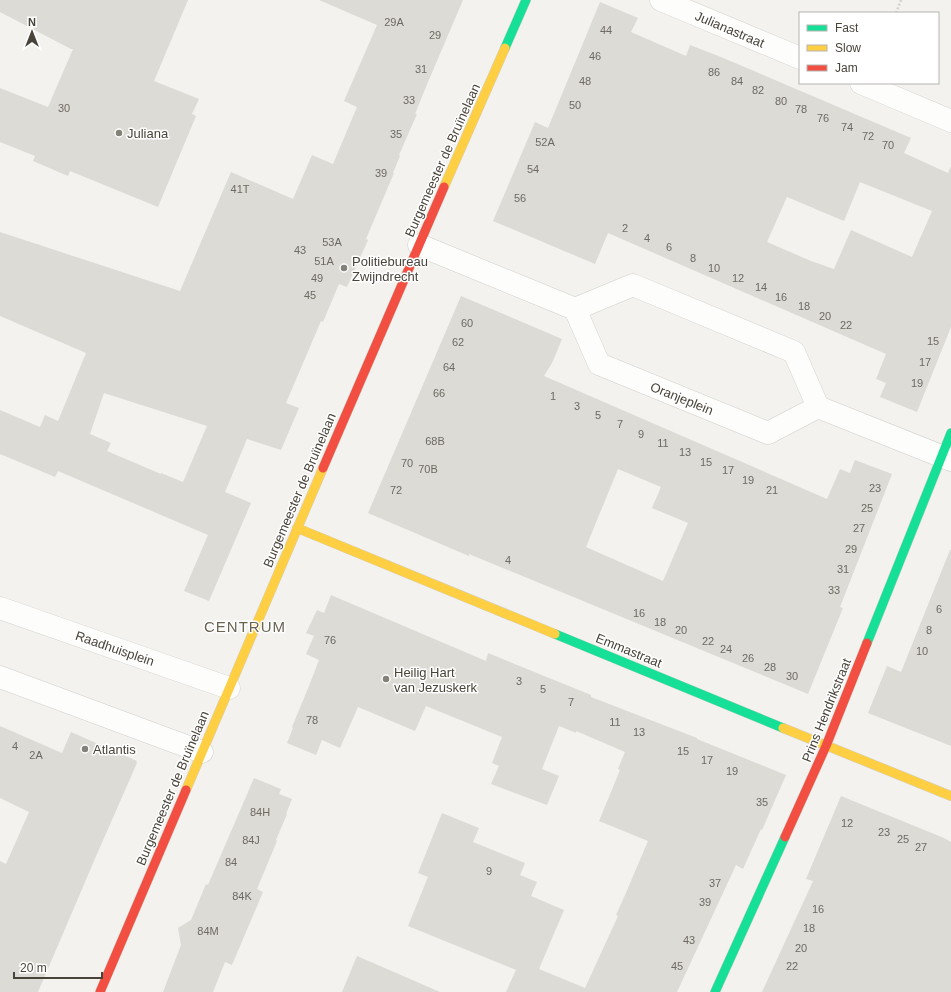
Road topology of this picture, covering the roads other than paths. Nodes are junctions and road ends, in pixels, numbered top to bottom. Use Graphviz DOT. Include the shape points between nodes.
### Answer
graph roads {
  1 [pos="526,0"];
  2 [pos="661,0"];
  3 [pos="799,58"];
  4 [pos="863,84"];
  5 [pos="951,121"];
  6 [pos="419,245"];
  7 [pos="574,309"];
  8 [pos="818,407"];
  9 [pos="951,433"];
  10 [pos="946,458"];
  11 [pos="297,528"];
  12 [pos="0,608"];
  13 [pos="0,678"];
  14 [pos="229,688"];
  15 [pos="826,746"];
  16 [pos="202,752"];
  17 [pos="951,796"];
  18 [pos="100,992"];
  19 [pos="715,992"];
  1 -- 6 [label="street, Burgemeester de Bruïnelaan"];
  2 -- 3 [label="street, Julianastraat"];
  4 -- 5 [label="street"];
  6 -- 7 [label="street"];
  6 -- 11 [label="street, Burgemeester de Bruïnelaan"];
  7 -- 8 [label="street" via="633,285 794,352"];
  7 -- 8 [label="street, Oranjeplein" via="599,364 768,433"];
  8 -- 10 [label="street"];
  9 -- 10 [label="street, Prins Hendrikstraat"];
  10 -- 15 [label="street, Prins Hendrikstraat"];
  11 -- 14 [label="street, Burgemeester de Bruïnelaan"];
  11 -- 15 [label="street, Emmastraat"];
  12 -- 14 [label="street, Raadhuisplein"];
  13 -- 16 [label="street"];
  14 -- 16 [label="street, Burgemeester de Bruïnelaan"];
  15 -- 17 [label="street, Emmastraat"];
  15 -- 19 [label="street, Prins Hendrikstraat"];
  16 -- 18 [label="street, Burgemeester de Bruïnelaan"];
}
